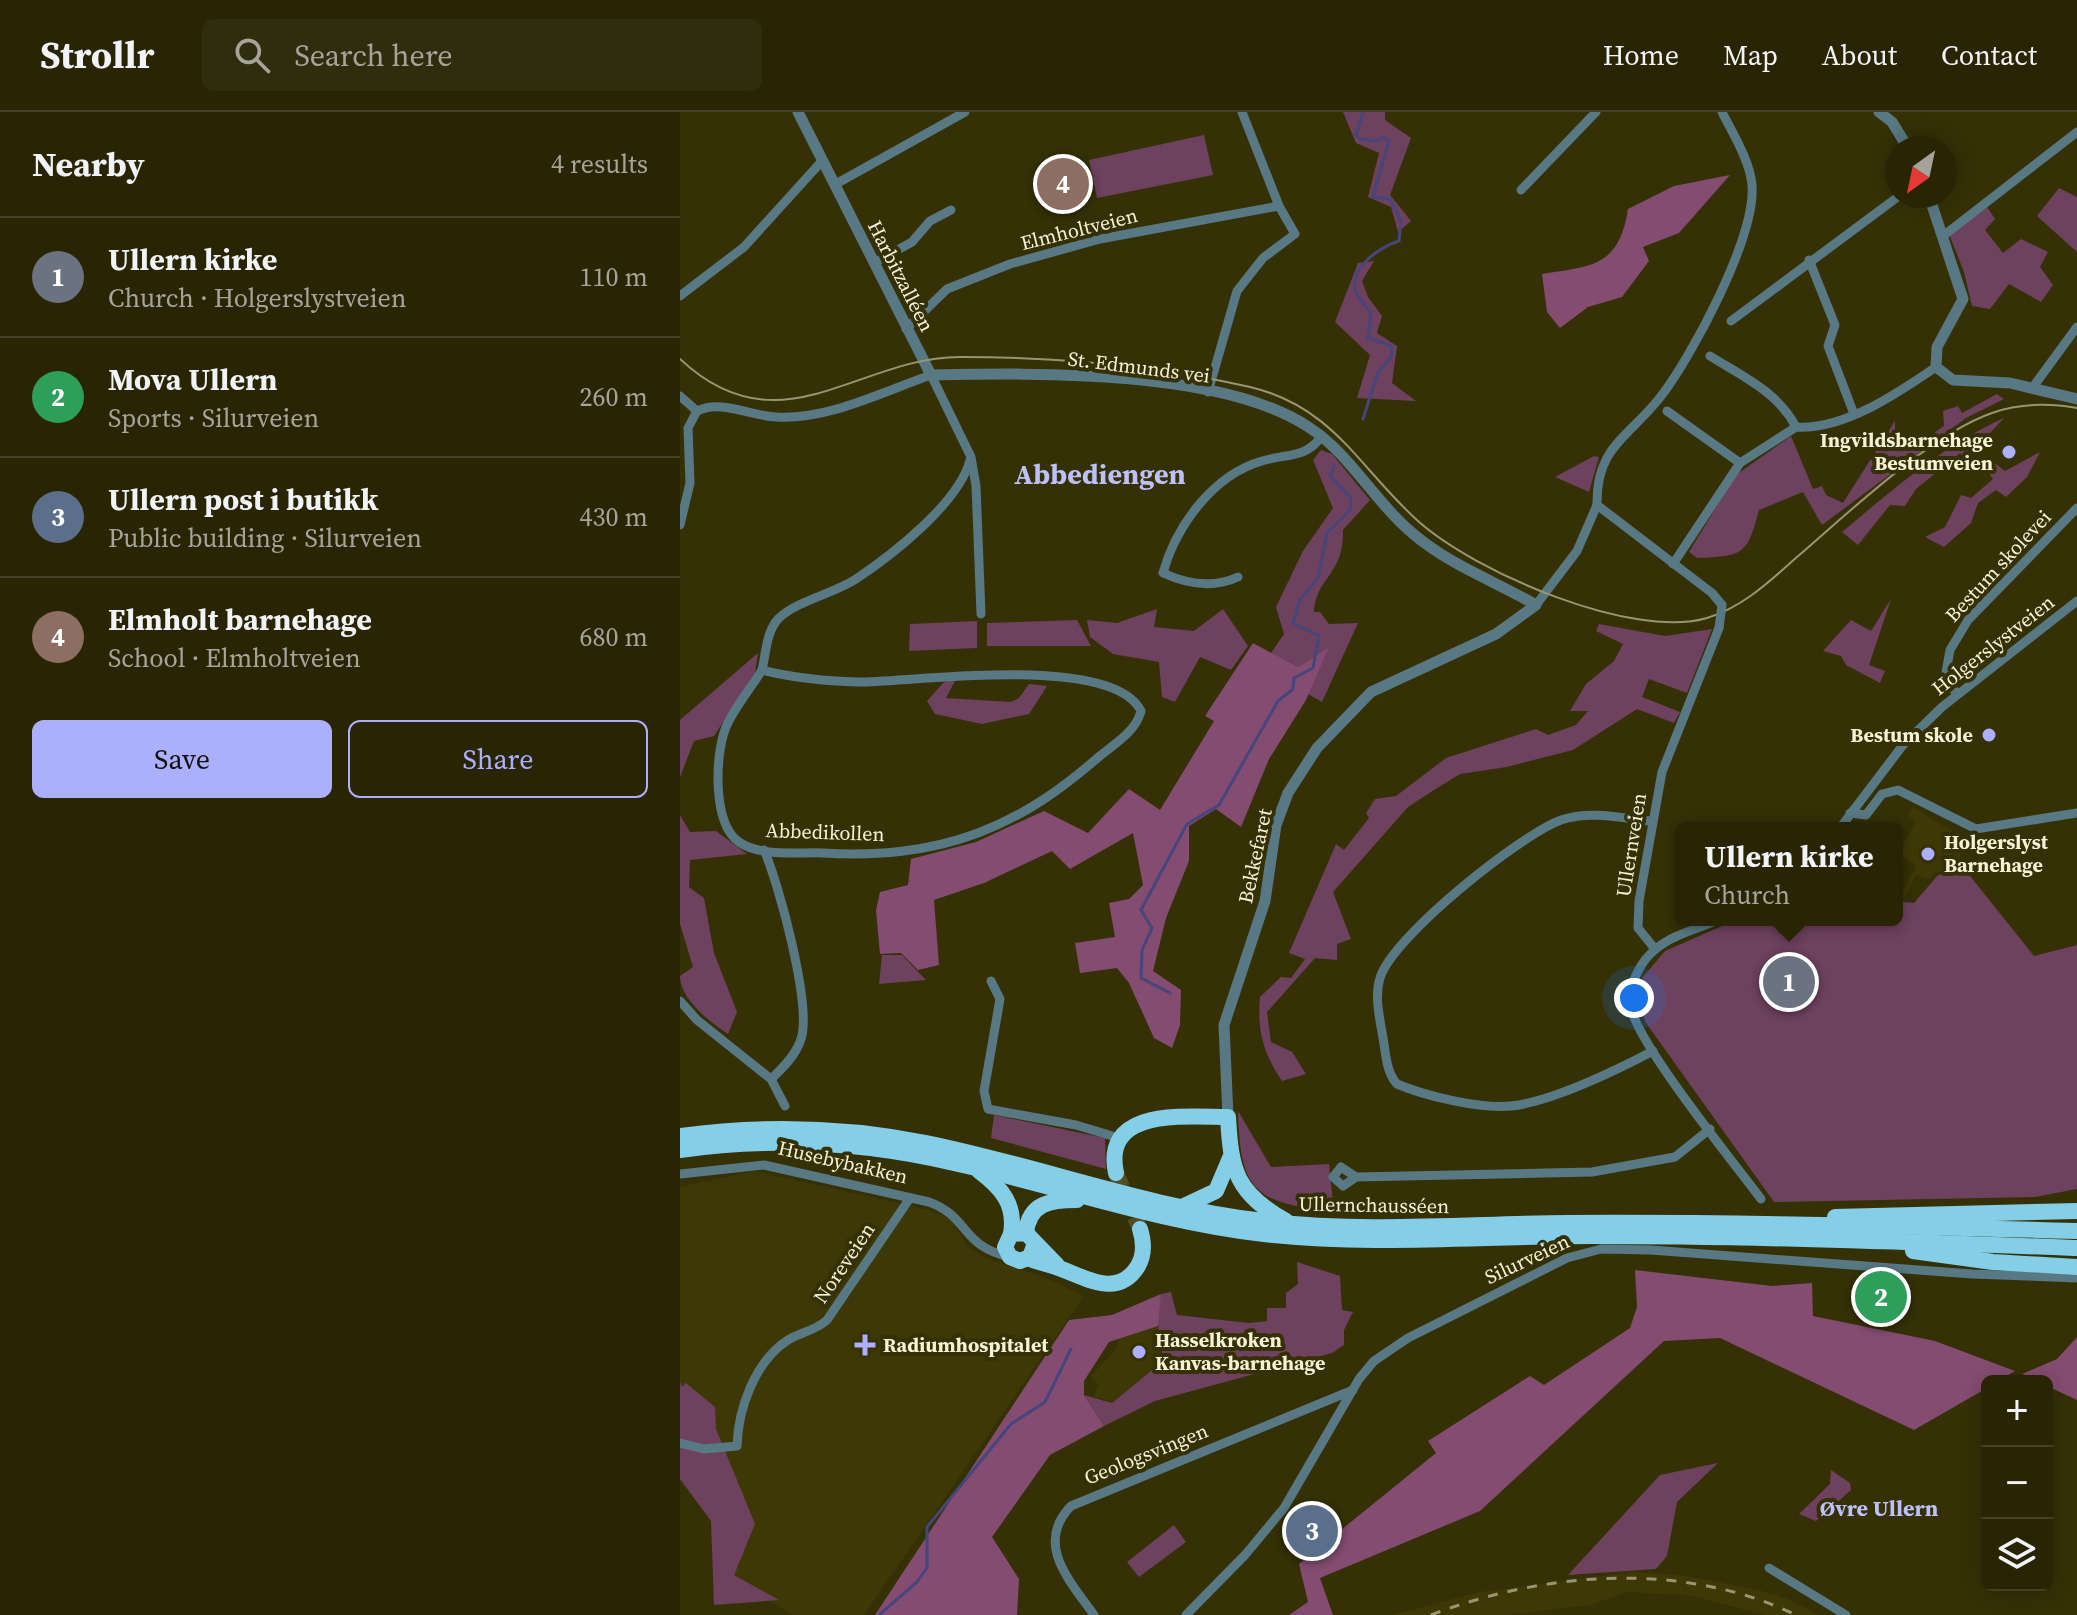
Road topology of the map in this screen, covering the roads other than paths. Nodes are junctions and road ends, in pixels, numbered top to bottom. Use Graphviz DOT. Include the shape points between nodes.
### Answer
graph roads {
  1 [pos="798,112"];
  2 [pos="965,112"];
  3 [pos="1242,112"];
  4 [pos="1596,112"];
  5 [pos="1722,112"];
  6 [pos="1879,112"];
  7 [pos="2077,132"];
  8 [pos="1901,136"];
  9 [pos="822,161"];
  10 [pos="834,185"];
  11 [pos="1521,190"];
  12 [pos="1279,206"];
  13 [pos="1885,206"];
  14 [pos="1933,208"];
  15 [pos="951,210"];
  16 [pos="1943,236"];
  17 [pos="1809,260"];
  18 [pos="874,263"];
  19 [pos="680,296"];
  20 [pos="1731,321"];
  21 [pos="2077,327"];
  22 [pos="906,329"];
  23 [pos="1710,356"];
  24 [pos="1936,367"];
  25 [pos="931,375"];
  26 [pos="2033,387"];
  27 [pos="1208,392"];
  28 [pos="680,396"];
  29 [pos="2077,399"];
  30 [pos="697,411"];
  31 [pos="1667,411"];
  32 [pos="1854,414"];
  33 [pos="1796,427"];
  34 [pos="1322,436"];
  35 [pos="971,457"];
  36 [pos="1740,463"];
  37 [pos="1597,505"];
  38 [pos="2077,508"];
  39 [pos="680,525"];
  40 [pos="1673,564"];
  41 [pos="1238,577"];
  42 [pos="2077,601"];
  43 [pos="1536,605"];
  44 [pos="981,614"];
  45 [pos="762,670"];
  46 [pos="1957,694"];
  47 [pos="1850,813"];
  48 [pos="2077,813"];
  49 [pos="1651,821"];
  50 [pos="1844,822"];
  51 [pos="764,850"];
  52 [pos="1705,926"];
  53 [pos="1655,949"];
  54 [pos="991,981"];
  55 [pos="680,1001"];
  56 [pos="1653,1051"];
  57 [pos="771,1079"];
  58 [pos="785,1106"];
  59 [pos="1228,1117"];
  60 [pos="1710,1129"];
  61 [pos="680,1136"];
  62 [pos="1119,1138"];
  63 [pos="680,1150"];
  64 [pos="1230,1156"];
  65 [pos="975,1168"];
  66 [pos="1116,1173"];
  67 [pos="680,1174"];
  68 [pos="1356,1177"];
  69 [pos="910,1198"];
  70 [pos="1090,1199"];
  71 [pos="1761,1199"];
  72 [pos="1178,1207"];
  73 [pos="2077,1211"];
  74 [pos="1290,1224"];
  75 [pos="1729,1224"];
  76 [pos="1140,1229"];
  77 [pos="2077,1231"];
  78 [pos="1844,1241"];
  79 [pos="1019,1245"];
  80 [pos="2077,1248"];
  81 [pos="2077,1267"];
  82 [pos="2077,1278"];
  83 [pos="1353,1390"];
  84 [pos="680,1443"];
  85 [pos="1769,1568"];
  86 [pos="1094,1615"];
  87 [pos="1186,1615"];
  88 [pos="1846,1615"];
  1 -- 9 [label="street, Harbitzalléen"];
  2 -- 10 [label="street"];
  3 -- 12 [label="street"];
  4 -- 11 [label="street"];
  5 -- 37 [label="street" via="1749,171 1750,211 1726,279 1689,356 1656,402 1607,454"];
  6 -- 8 [label="street"];
  7 -- 16 [label="street"];
  9 -- 10 [label="street, Harbitzalléen"];
  9 -- 19 [label="street" via="744,247"];
  10 -- 18 [label="street, Harbitzalléen"];
  12 -- 22 [label="street, Elmholtveien" via="1100,239 1010,264 947,289"];
  12 -- 27 [label="street" via="1295,234 1263,258 1237,291"];
  13 -- 17 [label="street"];
  14 -- 16 [label="street"];
  15 -- 18 [label="street" via="930,221 912,242"];
  16 -- 24 [label="street" via="1963,299 1937,347"];
  17 -- 20 [label="street"];
  17 -- 32 [label="street" via="1835,325 1828,346"];
  18 -- 22 [label="street, Harbitzalléen"];
  21 -- 26 [label="street"];
  22 -- 25 [label="street, Harbitzalléen"];
  23 -- 33 [label="street" via="1769,393 1787,409"];
  24 -- 26 [label="street" via="1953,380"];
  24 -- 32 [label="street"];
  25 -- 27 [label="street, St. Edmunds vei" via="1117,378"];
  25 -- 30 [label="street, St. Edmunds vei" via="804,417 707,406"];
  25 -- 35 [label="street, Harbitzalléen"];
  26 -- 29 [label="street"];
  27 -- 34 [label="street, St. Edmunds vei" via="1265,404"];
  28 -- 30 [label="street"];
  30 -- 39 [label="street" via="688,428 690,483"];
  31 -- 36 [label="street"];
  32 -- 33 [label="street"];
  33 -- 36 [label="street"];
  34 -- 41 [label="street" via="1312,450 1264,460 1225,480 1176,538 1163,573 1211,584"];
  34 -- 43 [label="street, St. Edmunds vei" via="1411,533 1460,568"];
  35 -- 44 [label="street, Harbitzalléen"];
  35 -- 45 [label="street, Abbedikollen" via="949,497 917,529 856,580 780,617 771,629"];
  36 -- 40 [label="street"];
  37 -- 40 [label="street, Ullernveien"];
  37 -- 43 [label="street, Bekkefaret" via="1577,551"];
  38 -- 46 [label="street, Bestum skolevei" via="1954,641 1945,678"];
  40 -- 49 [label="street, Ullernveien, bridge" via="1722,605 1719,628 1662,772"];
  42 -- 46 [label="street, Holgerslystveien"];
  43 -- 59 [label="street, Bekkefaret" via="1496,634 1371,692 1334,727 1295,782 1276,825 1265,901 1224,1025"];
  45 -- 51 [label="street, Abbedikollen" via="726,728 718,795 723,823 739,842"];
  45 -- 51 [label="street, Abbedikollen" via="805,680 861,682 1010,672 1105,685 1123,693 1141,711 1130,731 1060,790 1021,815 977,833 920,850 869,856"];
  46 -- 47 [label="street, Holgerslystveien" via="1903,745"];
  47 -- 48 [label="street" via="1866,815 1882,794 1898,790 1976,829"];
  47 -- 50 [label="street, Holgerslystveien"];
  49 -- 53 [label="street, Ullernveien" via="1638,928"];
  49 -- 56 [label="street" via="1597,815 1553,824 1451,896 1406,938 1380,975 1377,996 1387,1063 1397,1084 1492,1107 1529,1103"];
  51 -- 57 [label="street" via="776,879 804,1021 794,1054"];
  52 -- 53 [label="street"];
  53 -- 56 [label="street" via="1631,989 1631,1009"];
  54 -- 62 [label="street" via="1000,999 984,1091 988,1109"];
  55 -- 57 [label="street"];
  56 -- 60 [label="street"];
  57 -- 58 [label="street"];
  59 -- 62 [label="highway" via="1153,1119"];
  59 -- 64 [label="highway"];
  60 -- 68 [label="street" via="1675,1157 1592,1172"];
  60 -- 71 [label="street"];
  61 -- 72 [label="highway, Ullernchausséen" via="796,1129 886,1136"];
  62 -- 66 [label="highway"];
  63 -- 65 [label="highway, Ullernchausséen" via="793,1142 886,1150"];
  64 -- 72 [label="highway" via="1216,1191"];
  64 -- 74 [label="highway" via="1246,1194"];
  65 -- 70 [label="highway, Ullernchausséen"];
  65 -- 79 [label="highway" via="1009,1202"];
  67 -- 69 [label="street, Husebybakken" via="764,1165"];
  69 -- 79 [label="street, Husebybakken" via="949,1211 979,1246"];
  69 -- 84 [label="street, Noreveien" via="827,1320 790,1339 771,1356 742,1404 737,1446 704,1449"];
  70 -- 78 [label="highway, Ullernchausséen" via="1233,1230 1335,1240 1682,1236"];
  70 -- 79 [label="highway" via="1040,1204"];
  72 -- 74 [label="highway, Ullernchausséen"];
  73 -- 75 [label="highway"];
  74 -- 75 [label="highway, Ullernchausséen"];
  75 -- 77 [label="highway, Ullernchausséen"];
  76 -- 79 [label="highway" via="1142,1256 1122,1281 1097,1283"];
  78 -- 80 [label="highway, Ullernchausséen"];
  78 -- 81 [label="highway" via="1966,1260"];
  82 -- 83 [label="street, Silurveien" via="1601,1249 1561,1261 1426,1328 1374,1361"];
  83 -- 86 [label="street, Geologsvingen" via="1071,1506 1058,1519 1054,1547"];
  83 -- 87 [label="street, Silurveien" via="1284,1508"];
  85 -- 88 [label="street"];
}
